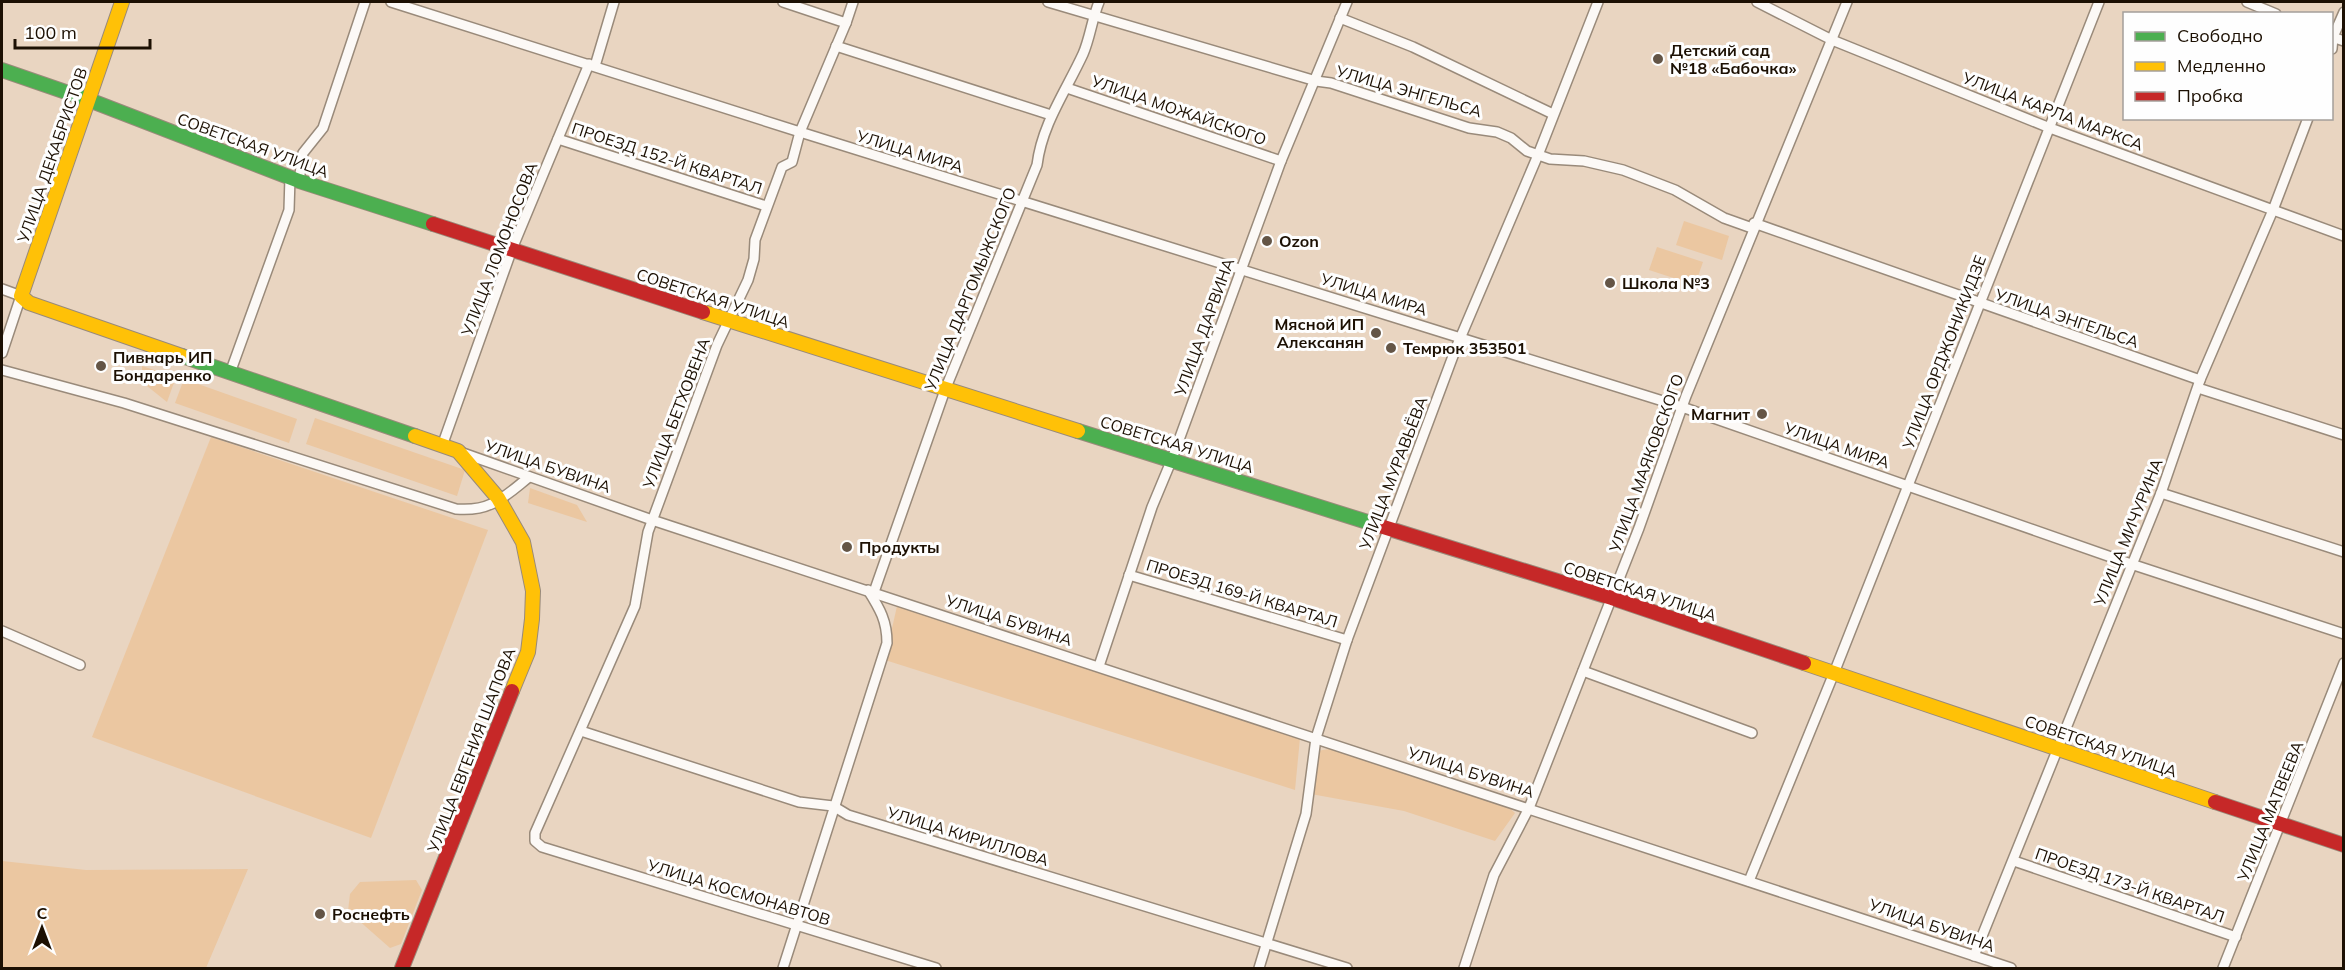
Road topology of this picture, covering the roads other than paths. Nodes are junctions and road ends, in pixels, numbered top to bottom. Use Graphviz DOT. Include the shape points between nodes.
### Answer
graph roads {
  1 [pos="122,2"];
  2 [pos="365,2"];
  3 [pos="391,2"];
  4 [pos="614,2"];
  5 [pos="783,2"];
  6 [pos="853,2"];
  7 [pos="1048,2"];
  8 [pos="1099,2"];
  9 [pos="1347,2"];
  10 [pos="1598,2"];
  11 [pos="1757,2"];
  12 [pos="1847,2"];
  13 [pos="2099,2"];
  14 [pos="2247,2"];
  15 [pos="2271,12"];
  16 [pos="2343,12"];
  17 [pos="1093,16"];
  18 [pos="1340,18"];
  19 [pos="846,23"];
  20 [pos="2333,35"];
  21 [pos="1832,40"];
  22 [pos="836,46"];
  23 [pos="592,65"];
  24 [pos="2,70"];
  25 [pos="1316,81"];
  26 [pos="1067,88"];
  27 [pos="88,100"];
  28 [pos="1553,114"];
  29 [pos="1051,116"];
  30 [pos="2307,120"];
  31 [pos="2050,128"];
  32 [pos="800,132"];
  33 [pos="558,139"];
  34 [pos="1538,155"];
  35 [pos="1281,161"];
  36 [pos="294,179"];
  37 [pos="1021,201"];
  38 [pos="766,206"];
  39 [pos="2273,210"];
  40 [pos="1753,225"];
  41 [pos="2343,236"];
  42 [pos="512,249"];
  43 [pos="1241,269"];
  44 [pos="2,290"];
  45 [pos="21,296"];
  46 [pos="1978,303"];
  47 [pos="728,321"];
  48 [pos="1462,336"];
  49 [pos="2,353"];
  50 [pos="2,370"];
  51 [pos="230,373"];
  52 [pos="2199,384"];
  53 [pos="945,390"];
  54 [pos="1682,407"];
  55 [pos="2343,435"];
  56 [pos="442,446"];
  57 [pos="458,452"];
  58 [pos="1172,459"];
  59 [pos="529,477"];
  60 [pos="1908,486"];
  61 [pos="2162,493"];
  62 [pos="502,501"];
  63 [pos="652,520"];
  64 [pos="1388,527"];
  65 [pos="2343,552"];
  66 [pos="2131,564"];
  67 [pos="1129,575"];
  68 [pos="871,591"];
  69 [pos="1612,598"];
  70 [pos="2,631"];
  71 [pos="2343,633"];
  72 [pos="1347,640"];
  73 [pos="2343,663"];
  74 [pos="80,665"];
  75 [pos="1098,666"];
  76 [pos="1582,671"];
  77 [pos="1834,673"];
  78 [pos="581,731"];
  79 [pos="1752,733"];
  80 [pos="1316,738"];
  81 [pos="2060,749"];
  82 [pos="833,806"];
  83 [pos="1529,808"];
  84 [pos="2282,824"];
  85 [pos="535,841"];
  86 [pos="2343,846"];
  87 [pos="2014,861"];
  88 [pos="1749,881"];
  89 [pos="798,926"];
  90 [pos="2236,937"];
  91 [pos="1268,944"];
  92 [pos="1974,956"];
  93 [pos="402,969"];
  94 [pos="783,969"];
  95 [pos="936,969"];
  96 [pos="1259,969"];
  97 [pos="1347,969"];
  98 [pos="1464,969"];
  99 [pos="2011,969"];
  100 [pos="2223,969"];
  1 -- 27 [label="street, УЛИЦА ДЕКАБРИСТОВ"];
  2 -- 36 [label="street" via="323,128 303,153"];
  3 -- 23 [label="street, УЛИЦА МИРА"];
  4 -- 23 [label="street, УЛИЦА ЛОМОНОСОВА"];
  5 -- 19 [label="street"];
  6 -- 19 [label="street, УЛИЦА БЕТХОВЕНА"];
  7 -- 17 [label="street, УЛИЦА ЭНГЕЛЬСА"];
  8 -- 17 [label="street, УЛИЦА ДАРГОМЫЖСКОГО"];
  9 -- 18 [label="street, УЛИЦА ДАРВИНА"];
  10 -- 28 [label="street, УЛИЦА МУРАВЬЁВА"];
  11 -- 21 [label="street, УЛИЦА КАРЛА МАРКСА"];
  12 -- 21 [label="street, УЛИЦА МАЯКОВСКОГО"];
  13 -- 31 [label="street, УЛИЦА ОРДЖОНИКИДЗЕ"];
  14 -- 15 [label="street"];
  16 -- 20 [label="street"];
  17 -- 25 [label="street, УЛИЦА ЭНГЕЛЬСА"];
  17 -- 26 [label="street, УЛИЦА ДАРГОМЫЖСКОГО" via="1083,54"];
  18 -- 25 [label="street, УЛИЦА ДАРВИНА"];
  18 -- 28 [label="street, УЛИЦА ЭНГЕЛЬСА" via="1413,47"];
  19 -- 22 [label="street, УЛИЦА БЕТХОВЕНА"];
  21 -- 31 [label="street, УЛИЦА КАРЛА МАРКСА"];
  21 -- 40 [label="street, УЛИЦА МАЯКОВСКОГО"];
  22 -- 29 [label="street"];
  22 -- 32 [label="street, УЛИЦА БЕТХОВЕНА"];
  23 -- 32 [label="street, УЛИЦА МИРА"];
  23 -- 33 [label="street, УЛИЦА ЛОМОНОСОВА"];
  24 -- 27 [label="street, СОВЕТСКАЯ УЛИЦА"];
  25 -- 34 [label="street, УЛИЦА ЭНГЕЛЬСА" via="1469,128 1497,132"];
  25 -- 35 [label="street, УЛИЦА ДАРВИНА"];
  26 -- 29 [label="street, УЛИЦА ДАРГОМЫЖСКОГО"];
  26 -- 35 [label="street, УЛИЦА МОЖАЙСКОГО"];
  27 -- 36 [label="street, СОВЕТСКАЯ УЛИЦА"];
  27 -- 45 [label="street, УЛИЦА ДЕКАБРИСТОВ"];
  28 -- 34 [label="street, УЛИЦА МУРАВЬЁВА"];
  29 -- 37 [label="street, УЛИЦА ДАРГОМЫЖСКОГО" via="1040,145 1038,165"];
  30 -- 39 [label="street, УЛИЦА МИЧУРИНА"];
  31 -- 39 [label="street, УЛИЦА КАРЛА МАРКСА"];
  31 -- 46 [label="street, УЛИЦА ОРДЖОНИКИДЗЕ"];
  32 -- 37 [label="street, УЛИЦА МИРА"];
  32 -- 38 [label="street, УЛИЦА БЕТХОВЕНА" via="792,162 782,167"];
  33 -- 38 [label="street, ПРОЕЗД 152-Й КВАРТАЛ"];
  33 -- 42 [label="street, УЛИЦА ЛОМОНОСОВА"];
  34 -- 40 [label="street, УЛИЦА ЭНГЕЛЬСА" via="1623,170 1675,190 1724,218"];
  34 -- 48 [label="street, УЛИЦА МУРАВЬЁВА"];
  35 -- 43 [label="street, УЛИЦА ДАРВИНА"];
  36 -- 42 [label="street, СОВЕТСКАЯ УЛИЦА"];
  36 -- 51 [label="street" via="289,210"];
  37 -- 43 [label="street, УЛИЦА МИРА"];
  37 -- 53 [label="street, УЛИЦА ДАРГОМЫЖСКОГО"];
  38 -- 47 [label="street, УЛИЦА БЕТХОВЕНА" via="748,280"];
  39 -- 41 [label="street, УЛИЦА КАРЛА МАРКСА"];
  39 -- 52 [label="street, УЛИЦА МИЧУРИНА"];
  40 -- 46 [label="street, УЛИЦА ЭНГЕЛЬСА"];
  40 -- 54 [label="street, УЛИЦА МАЯКОВСКОГО"];
  42 -- 47 [label="street, СОВЕТСКАЯ УЛИЦА"];
  42 -- 56 [label="street, УЛИЦА ЛОМОНОСОВА"];
  43 -- 48 [label="street, УЛИЦА МИРА"];
  43 -- 58 [label="street, УЛИЦА ДАРВИНА"];
  44 -- 45 [label="street, УЛИЦА БУВИНА"];
  45 -- 49 [label="street, УЛИЦА ДЕКАБРИСТОВ"];
  45 -- 51 [label="street, УЛИЦА БУВИНА" via="29,303"];
  46 -- 52 [label="street, УЛИЦА ЭНГЕЛЬСА"];
  46 -- 60 [label="street, УЛИЦА ОРДЖОНИКИДЗЕ"];
  47 -- 53 [label="street, СОВЕТСКАЯ УЛИЦА"];
  47 -- 63 [label="street, УЛИЦА БЕТХОВЕНА"];
  48 -- 54 [label="street, УЛИЦА МИРА"];
  48 -- 64 [label="street, УЛИЦА МУРАВЬЁВА"];
  50 -- 62 [label="street" via="124,403 456,509"];
  51 -- 56 [label="street, УЛИЦА БУВИНА"];
  52 -- 55 [label="street, УЛИЦА ЭНГЕЛЬСА"];
  52 -- 61 [label="street, УЛИЦА МИЧУРИНА"];
  53 -- 58 [label="street, СОВЕТСКАЯ УЛИЦА"];
  53 -- 68 [label="street, УЛИЦА ДАРГОМЫЖСКОГО"];
  54 -- 60 [label="street, УЛИЦА МИРА"];
  54 -- 69 [label="street, УЛИЦА МАЯКОВСКОГО"];
  56 -- 57 [label="street, УЛИЦА БУВИНА"];
  57 -- 59 [label="street, УЛИЦА БУВИНА"];
  57 -- 62 [label="street, УЛИЦА ЕВГЕНИЯ ШАПОВА"];
  58 -- 64 [label="street, СОВЕТСКАЯ УЛИЦА"];
  58 -- 67 [label="street, УЛИЦА ДАРВИНА"];
  59 -- 62 [label="street"];
  59 -- 63 [label="street, УЛИЦА БУВИНА"];
  60 -- 66 [label="street, УЛИЦА МИРА"];
  60 -- 77 [label="street, УЛИЦА ОРДЖОНИКИДЗЕ"];
  61 -- 65 [label="street"];
  61 -- 66 [label="street, УЛИЦА МИЧУРИНА"];
  62 -- 93 [label="street, УЛИЦА ЕВГЕНИЯ ШАПОВА" via="520,533 531,569 534,601 528,652"];
  63 -- 68 [label="street, УЛИЦА БУВИНА"];
  63 -- 78 [label="street, УЛИЦА БЕТХОВЕНА" via="635,606"];
  64 -- 69 [label="street, СОВЕТСКАЯ УЛИЦА"];
  64 -- 72 [label="street, УЛИЦА МУРАВЬЁВА"];
  66 -- 71 [label="street, УЛИЦА МИРА"];
  66 -- 81 [label="street, УЛИЦА МИЧУРИНА"];
  67 -- 72 [label="street, ПРОЕЗД 169-Й КВАРТАЛ"];
  67 -- 75 [label="street, УЛИЦА ДАРВИНА"];
  68 -- 75 [label="street, УЛИЦА БУВИНА"];
  68 -- 82 [label="street" via="883,612 887,643"];
  69 -- 76 [label="street, УЛИЦА МАЯКОВСКОГО"];
  69 -- 77 [label="street, СОВЕТСКАЯ УЛИЦА"];
  70 -- 74 [label="street"];
  72 -- 80 [label="street, УЛИЦА МУРАВЬЁВА"];
  73 -- 84 [label="street, УЛИЦА МАТВЕЕВА"];
  75 -- 80 [label="street, УЛИЦА БУВИНА"];
  76 -- 79 [label="street"];
  76 -- 83 [label="street, УЛИЦА МАЯКОВСКОГО"];
  77 -- 81 [label="street, СОВЕТСКАЯ УЛИЦА"];
  77 -- 88 [label="street, УЛИЦА ОРДЖОНИКИДЗЕ"];
  78 -- 82 [label="street, УЛИЦА КИРИЛЛОВА" via="799,802"];
  78 -- 85 [label="street, УЛИЦА БЕТХОВЕНА" via="535,833"];
  80 -- 83 [label="street, УЛИЦА БУВИНА"];
  80 -- 91 [label="street, УЛИЦА МУРАВЬЁВА" via="1306,814"];
  81 -- 84 [label="street, СОВЕТСКАЯ УЛИЦА"];
  81 -- 87 [label="street, УЛИЦА МИЧУРИНА"];
  82 -- 89 [label="street"];
  82 -- 91 [label="street, УЛИЦА КИРИЛЛОВА" via="848,815"];
  83 -- 88 [label="street, УЛИЦА БУВИНА"];
  83 -- 98 [label="street, УЛИЦА МАЯКОВСКОГО" via="1494,875"];
  84 -- 86 [label="street, СОВЕТСКАЯ УЛИЦА"];
  84 -- 90 [label="street, УЛИЦА МАТВЕЕВА"];
  85 -- 89 [label="street, УЛИЦА КОСМОНАВТОВ" via="542,847"];
  87 -- 90 [label="street, ПРОЕЗД 173-Й КВАРТАЛ"];
  87 -- 92 [label="street, УЛИЦА МИЧУРИНА"];
  88 -- 92 [label="street, УЛИЦА БУВИНА"];
  89 -- 94 [label="street"];
  89 -- 95 [label="street, УЛИЦА КОСМОНАВТОВ"];
  90 -- 100 [label="street, УЛИЦА МАТВЕЕВА"];
  91 -- 96 [label="street, УЛИЦА МУРАВЬЁВА"];
  91 -- 97 [label="street, УЛИЦА КИРИЛЛОВА"];
  92 -- 99 [label="street, УЛИЦА БУВИНА"];
}
